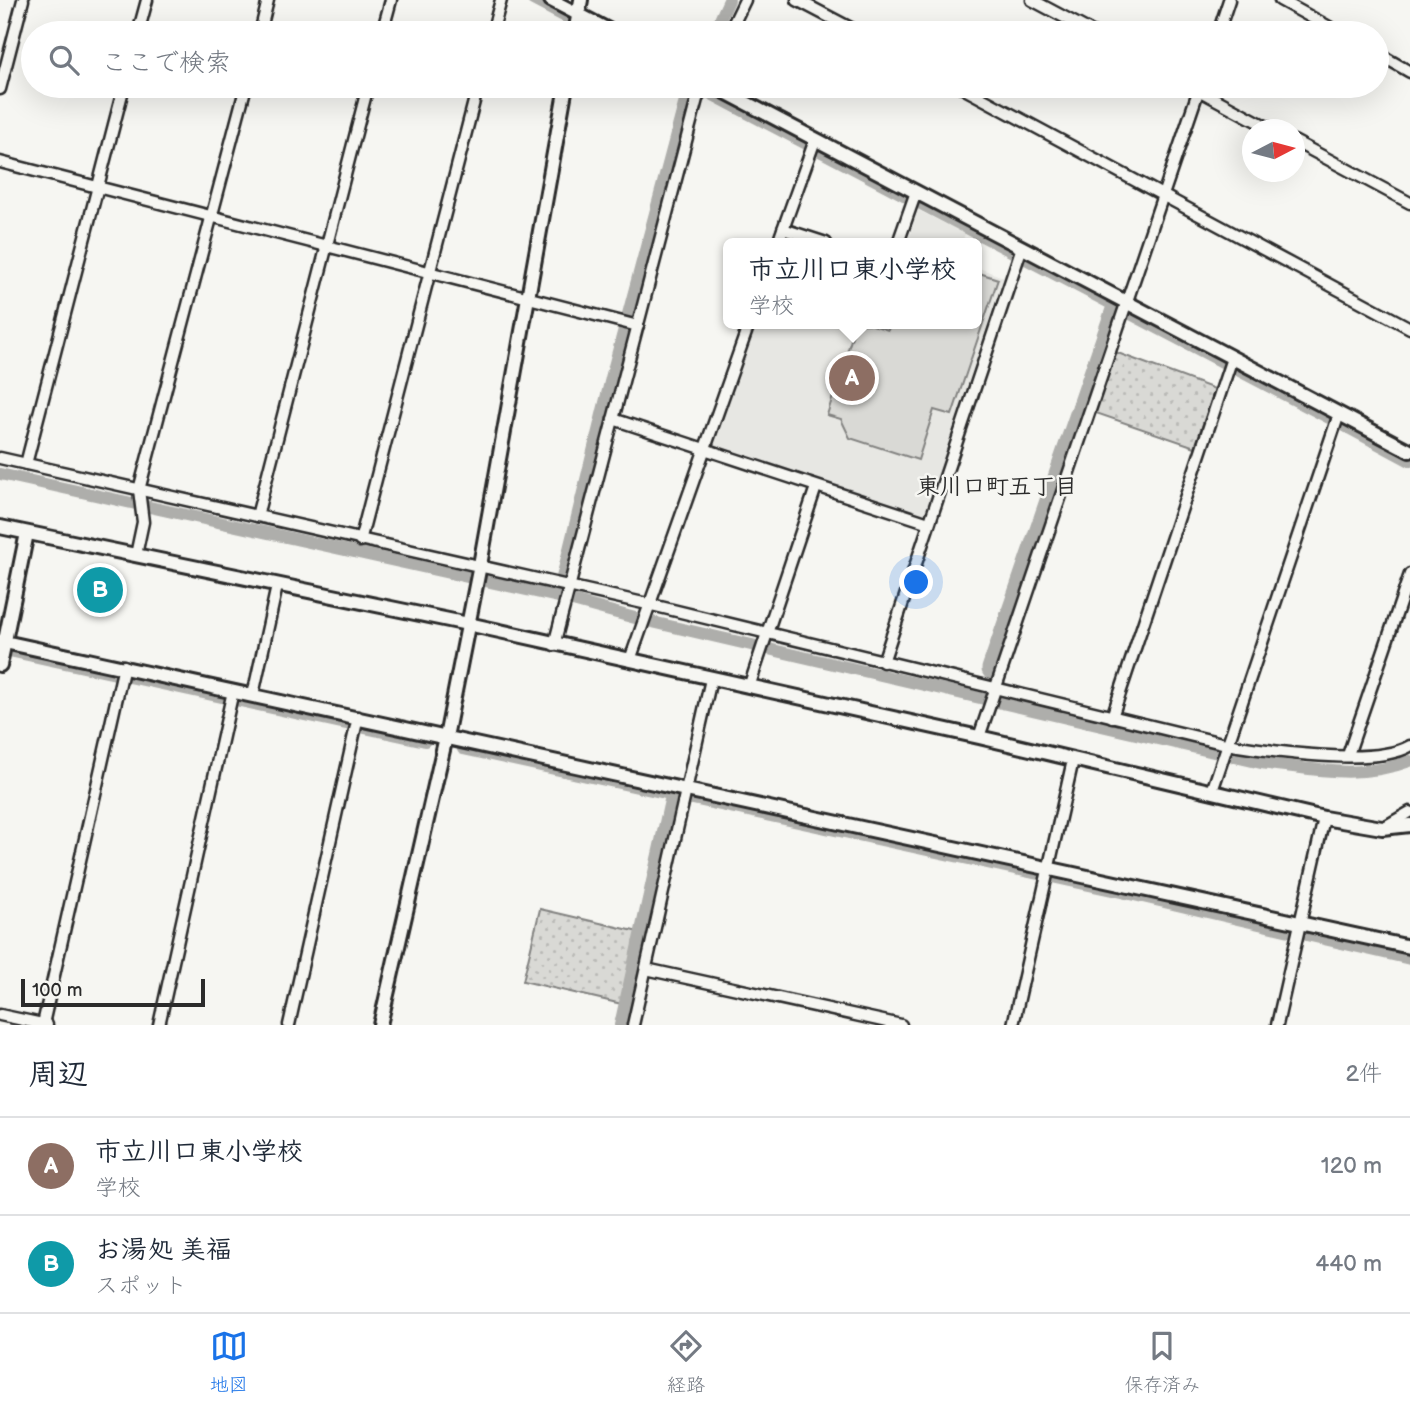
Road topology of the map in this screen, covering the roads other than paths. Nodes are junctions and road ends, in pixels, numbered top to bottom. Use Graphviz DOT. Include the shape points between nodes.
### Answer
graph roads {
  1 [pos="23,0"];
  2 [pos="147,0"];
  3 [pos="268,0"];
  4 [pos="391,0"];
  5 [pos="501,0"];
  6 [pos="551,0"];
  7 [pos="581,0"];
  8 [pos="745,0"];
  9 [pos="797,0"];
  10 [pos="1032,0"];
  11 [pos="1228,0"];
  12 [pos="1280,0"];
  13 [pos="578,14"];
  14 [pos="141,21"];
  15 [pos="263,21"];
  16 [pos="385,21"];
  17 [pos="495,21"];
  18 [pos="577,21"];
  19 [pos="591,21"];
  20 [pos="735,21"];
  21 [pos="837,21"];
  22 [pos="1071,21"];
  23 [pos="1221,21"];
  24 [pos="1318,21"];
  25 [pos="1389,60"];
  26 [pos="1410,72"];
  27 [pos="0,89"];
  28 [pos="121,98"];
  29 [pos="243,98"];
  30 [pos="365,98"];
  31 [pos="475,98"];
  32 [pos="564,98"];
  33 [pos="697,98"];
  34 [pos="736,98"];
  35 [pos="982,98"];
  36 [pos="1194,98"];
  37 [pos="1216,98"];
  38 [pos="1254,119"];
  39 [pos="815,140"];
  40 [pos="1305,147"];
  41 [pos="0,162"];
  42 [pos="98,187"];
  43 [pos="916,192"];
  44 [pos="1164,195"];
  45 [pos="1410,203"];
  46 [pos="212,216"];
  47 [pos="783,229"];
  48 [pos="780,238"];
  49 [pos="811,238"];
  50 [pos="900,238"];
  51 [pos="326,246"];
  52 [pos="1022,247"];
  53 [pos="430,273"];
  54 [pos="529,299"];
  55 [pos="1126,303"];
  56 [pos="638,326"];
  57 [pos="1410,328"];
  58 [pos="747,329"];
  59 [pos="1232,358"];
  60 [pos="1339,414"];
  61 [pos="613,419"];
  62 [pos="705,450"];
  63 [pos="1410,451"];
  64 [pos="0,458"];
  65 [pos="26,464"];
  66 [pos="816,487"];
  67 [pos="139,489"];
  68 [pos="257,516"];
  69 [pos="929,523"];
  70 [pos="0,527"];
  71 [pos="27,533"];
  72 [pos="360,541"];
  73 [pos="135,555"];
  74 [pos="479,568"];
  75 [pos="1410,574"];
  76 [pos="277,586"];
  77 [pos="565,586"];
  78 [pos="652,605"];
  79 [pos="468,624"];
  80 [pos="766,635"];
  81 [pos="3,642"];
  82 [pos="554,645"];
  83 [pos="630,660"];
  84 [pos="883,662"];
  85 [pos="0,665"];
  86 [pos="124,666"];
  87 [pos="711,679"];
  88 [pos="749,687"];
  89 [pos="996,688"];
  90 [pos="233,691"];
  91 [pos="253,695"];
  92 [pos="358,717"];
  93 [pos="1112,717"];
  94 [pos="446,737"];
  95 [pos="979,737"];
  96 [pos="1226,744"];
  97 [pos="1410,746"];
  98 [pos="1348,755"];
  99 [pos="1073,760"];
  100 [pos="685,790"];
  101 [pos="1212,792"];
  102 [pos="1410,812"];
  103 [pos="1324,818"];
  104 [pos="1410,825"];
  105 [pos="1382,828"];
  106 [pos="1047,869"];
  107 [pos="1300,923"];
  108 [pos="1410,947"];
  109 [pos="646,969"];
  110 [pos="0,1014"];
  111 [pos="45,1025"];
  112 [pos="159,1025"];
  113 [pos="289,1025"];
  114 [pos="380,1025"];
  115 [pos="633,1025"];
  116 [pos="901,1025"];
  117 [pos="1013,1025"];
  118 [pos="1277,1025"];
  1 -- 27 [label="street"];
  2 -- 14 [label="street"];
  3 -- 15 [label="street"];
  4 -- 16 [label="street"];
  5 -- 17 [label="street"];
  6 -- 13 [label="street"];
  7 -- 13 [label="street"];
  8 -- 20 [label="street"];
  9 -- 21 [label="street"];
  10 -- 22 [label="street"];
  11 -- 23 [label="street"];
  12 -- 24 [label="street"];
  13 -- 18 [label="street"];
  13 -- 19 [label="street"];
  25 -- 26 [label="street"];
  28 -- 42 [label="street"];
  29 -- 46 [label="street"];
  30 -- 51 [label="street"];
  31 -- 53 [label="street"];
  32 -- 54 [label="street"];
  33 -- 56 [label="street"];
  34 -- 39 [label="street"];
  35 -- 44 [label="street"];
  36 -- 44 [label="street"];
  37 -- 38 [label="street"];
  39 -- 43 [label="street"];
  39 -- 47 [label="street"];
  40 -- 45 [label="street"];
  41 -- 42 [label="street"];
  42 -- 46 [label="street"];
  42 -- 65 [label="street"];
  43 -- 50 [label="street"];
  43 -- 52 [label="street"];
  44 -- 55 [label="street"];
  44 -- 57 [label="street"];
  46 -- 51 [label="street"];
  46 -- 67 [label="street"];
  47 -- 48 [label="street"];
  47 -- 49 [label="street"];
  51 -- 53 [label="street"];
  51 -- 68 [label="street"];
  52 -- 55 [label="street"];
  52 -- 69 [label="street"];
  53 -- 54 [label="street"];
  53 -- 72 [label="street"];
  54 -- 56 [label="street"];
  54 -- 74 [label="street"];
  55 -- 59 [label="street"];
  55 -- 89 [label="street"];
  56 -- 61 [label="street"];
  58 -- 62 [label="street"];
  59 -- 60 [label="street"];
  59 -- 93 [label="street"];
  60 -- 63 [label="street"];
  60 -- 96 [label="street"];
  61 -- 62 [label="street"];
  61 -- 77 [label="street"];
  62 -- 66 [label="street"];
  62 -- 78 [label="street"];
  64 -- 65 [label="street"];
  65 -- 67 [label="street"];
  66 -- 69 [label="street"];
  66 -- 80 [label="street"];
  67 -- 68 [label="street"];
  67 -- 73 [label="street" via="143,522"];
  68 -- 72 [label="street"];
  69 -- 84 [label="street"];
  70 -- 71 [label="street"];
  71 -- 73 [label="street"];
  71 -- 81 [label="street"];
  72 -- 74 [label="street"];
  73 -- 76 [label="street"];
  74 -- 77 [label="street"];
  74 -- 79 [label="street"];
  75 -- 98 [label="street"];
  76 -- 79 [label="street"];
  76 -- 91 [label="street"];
  77 -- 78 [label="street"];
  77 -- 82 [label="street"];
  78 -- 80 [label="street"];
  78 -- 83 [label="street"];
  79 -- 82 [label="street"];
  79 -- 94 [label="street"];
  80 -- 84 [label="street"];
  80 -- 88 [label="street"];
  81 -- 85 [label="street"];
  81 -- 86 [label="street"];
  82 -- 83 [label="street"];
  83 -- 87 [label="street"];
  84 -- 89 [label="street"];
  86 -- 90 [label="street"];
  86 -- 111 [label="street"];
  87 -- 88 [label="street"];
  87 -- 100 [label="street"];
  88 -- 95 [label="street"];
  89 -- 93 [label="street"];
  89 -- 95 [label="street"];
  90 -- 91 [label="street"];
  90 -- 112 [label="street"];
  91 -- 92 [label="street"];
  92 -- 94 [label="street"];
  92 -- 113 [label="street"];
  93 -- 96 [label="street"];
  94 -- 100 [label="street"];
  94 -- 114 [label="street"];
  95 -- 99 [label="street"];
  96 -- 98 [label="street" via="1273,752"];
  96 -- 101 [label="street"];
  97 -- 98 [label="street" via="1384,754"];
  99 -- 101 [label="street"];
  99 -- 106 [label="street"];
  100 -- 106 [label="street"];
  100 -- 109 [label="street"];
  101 -- 103 [label="street"];
  102 -- 105 [label="street"];
  103 -- 105 [label="street"];
  103 -- 107 [label="street"];
  104 -- 105 [label="street"];
  106 -- 107 [label="street"];
  106 -- 117 [label="street"];
  107 -- 108 [label="street"];
  107 -- 118 [label="street"];
  109 -- 115 [label="street"];
  109 -- 116 [label="street"];
  110 -- 111 [label="street"];
}
